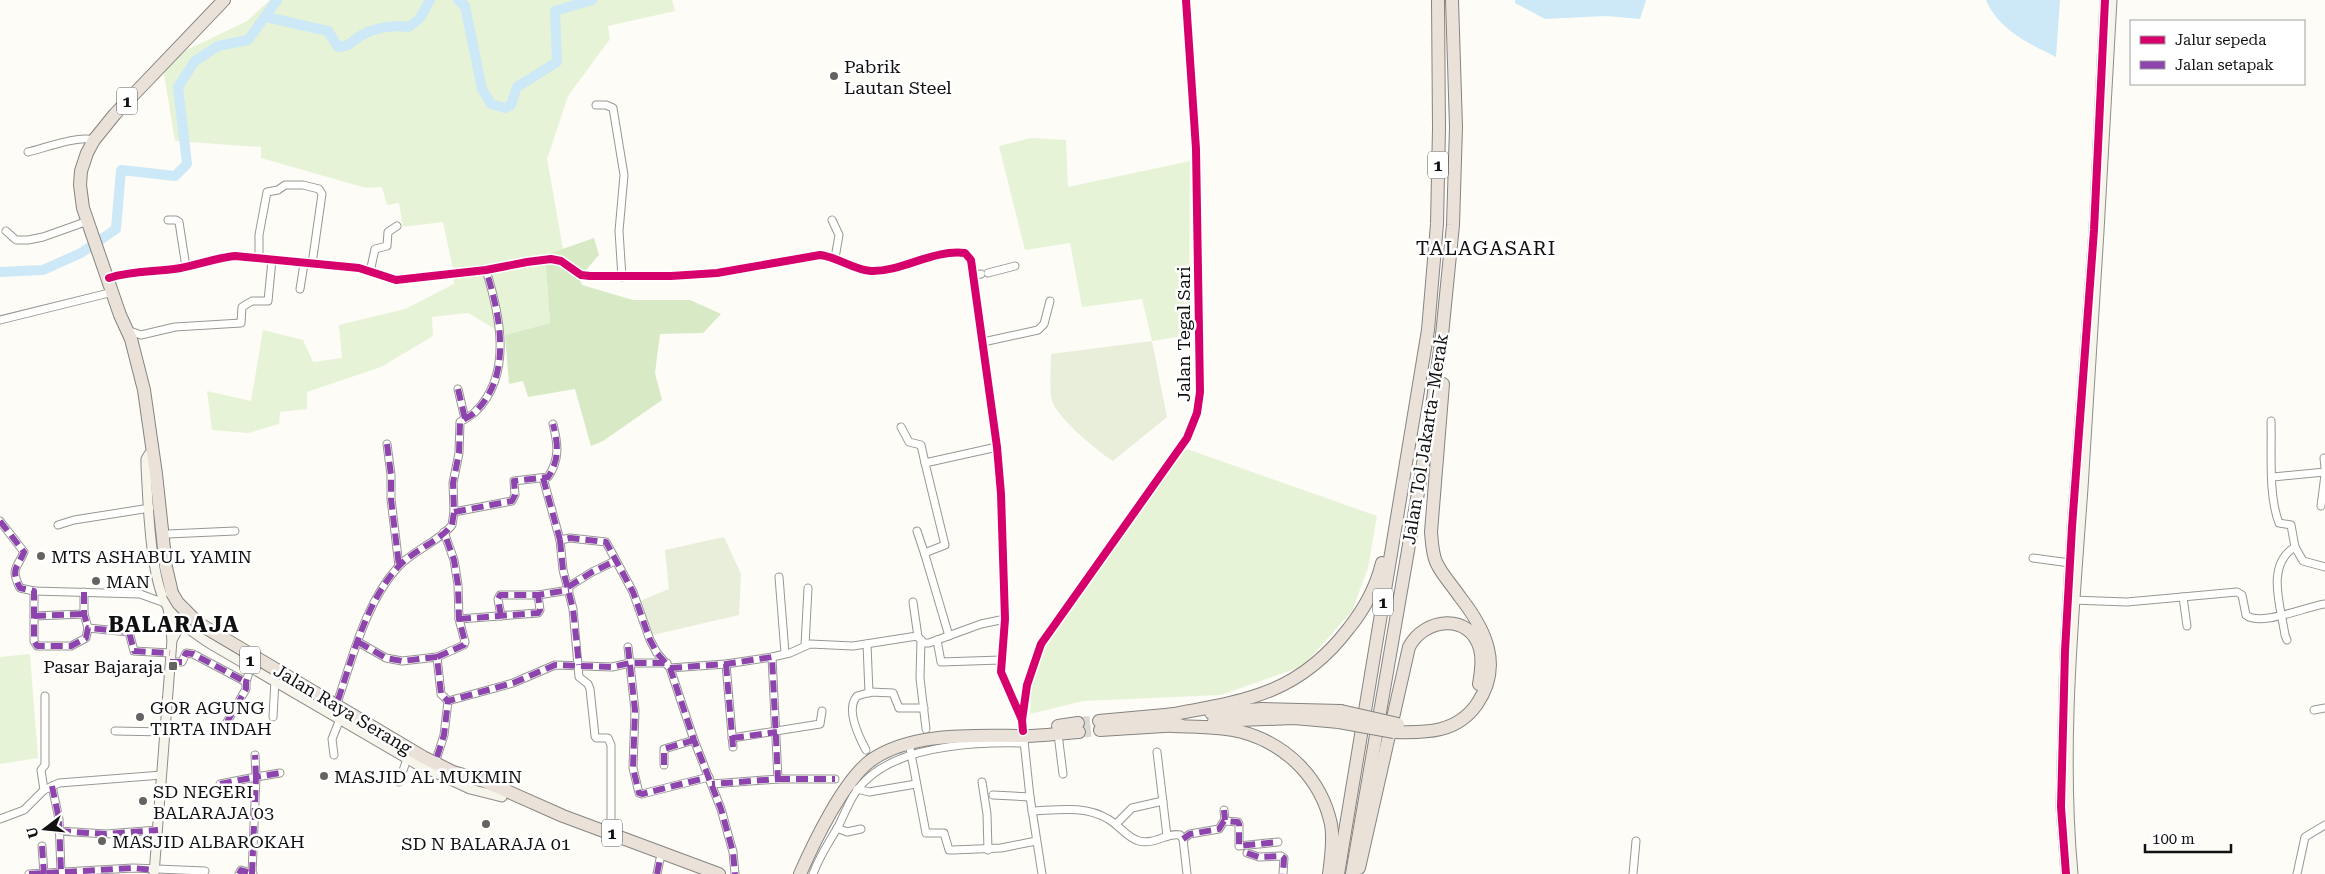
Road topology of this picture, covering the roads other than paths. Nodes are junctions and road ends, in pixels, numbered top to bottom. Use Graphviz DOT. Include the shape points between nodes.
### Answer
graph roads {
  1 [pos="224,0"];
  2 [pos="1186,0"];
  3 [pos="1438,0"];
  4 [pos="1452,0"];
  5 [pos="2105,0"];
  6 [pos="2112,0"];
  7 [pos="596,105"];
  8 [pos="94,140"];
  9 [pos="28,152"];
  10 [pos="168,220"];
  11 [pos="832,220"];
  12 [pos="89,223"];
  13 [pos="1437,224"];
  14 [pos="1453,225"];
  15 [pos="397,226"];
  16 [pos="6,231"];
  17 [pos="259,258"];
  18 [pos="835,258"];
  19 [pos="272,260"];
  20 [pos="308,264"];
  21 [pos="1015,266"];
  22 [pos="186,267"];
  23 [pos="486,270"];
  24 [pos="370,272"];
  25 [pos="107,274"];
  26 [pos="980,274"];
  27 [pos="622,277"];
  28 [pos="300,289"];
  29 [pos="113,292"];
  30 [pos="1050,301"];
  31 [pos="0,320"];
  32 [pos="1428,330"];
  33 [pos="128,332"];
  34 [pos="1442,335"];
  35 [pos="983,342"];
  36 [pos="458,389"];
  37 [pos="465,419"];
  38 [pos="2271,421"];
  39 [pos="553,424"];
  40 [pos="901,427"];
  41 [pos="387,444"];
  42 [pos="997,447"];
  43 [pos="151,453"];
  44 [pos="2324,458"];
  45 [pos="925,463"];
  46 [pos="2325,468"];
  47 [pos="2325,474"];
  48 [pos="2272,476"];
  49 [pos="543,478"];
  50 [pos="2321,506"];
  51 [pos="150,508"];
  52 [pos="454,512"];
  53 [pos="0,521"];
  54 [pos="58,525"];
  55 [pos="235,531"];
  56 [pos="917,531"];
  57 [pos="444,532"];
  58 [pos="168,534"];
  59 [pos="560,540"];
  60 [pos="2295,547"];
  61 [pos="925,555"];
  62 [pos="2033,558"];
  63 [pos="615,561"];
  64 [pos="2070,563"];
  65 [pos="399,566"];
  66 [pos="2325,567"];
  67 [pos="779,577"];
  68 [pos="808,588"];
  69 [pos="569,589"];
  70 [pos="34,592"];
  71 [pos="84,592"];
  72 [pos="538,595"];
  73 [pos="2183,597"];
  74 [pos="2072,600"];
  75 [pos="913,602"];
  76 [pos="2325,604"];
  77 [pos="167,606"];
  78 [pos="84,614"];
  79 [pos="195,614"];
  80 [pos="2282,615"];
  81 [pos="34,616"];
  82 [pos="501,616"];
  83 [pos="459,619"];
  84 [pos="1005,619"];
  85 [pos="182,624"];
  86 [pos="2187,626"];
  87 [pos="88,628"];
  88 [pos="221,630"];
  89 [pos="949,636"];
  90 [pos="920,639"];
  91 [pos="172,640"];
  92 [pos="937,640"];
  93 [pos="2287,640"];
  94 [pos="358,642"];
  95 [pos="209,643"];
  96 [pos="867,644"];
  97 [pos="805,646"];
  98 [pos="628,647"];
  99 [pos="785,654"];
  100 [pos="436,657"];
  101 [pos="772,657"];
  102 [pos="170,658"];
  103 [pos="1001,660"];
  104 [pos="630,663"];
  105 [pos="726,664"];
  106 [pos="251,666"];
  107 [pos="579,666"];
  108 [pos="668,666"];
  109 [pos="276,680"];
  110 [pos="246,682"];
  111 [pos="319,689"];
  112 [pos="869,693"];
  113 [pos="45,696"];
  114 [pos="338,700"];
  115 [pos="448,701"];
  116 [pos="314,704"];
  117 [pos="924,708"];
  118 [pos="2325,708"];
  119 [pos="2314,710"];
  120 [pos="822,711"];
  121 [pos="273,717"];
  122 [pos="340,719"];
  123 [pos="1170,720"];
  124 [pos="227,722"];
  125 [pos="1100,726"];
  126 [pos="1396,728"];
  127 [pos="926,729"];
  128 [pos="115,731"];
  129 [pos="166,732"];
  130 [pos="777,732"];
  131 [pos="1022,733"];
  132 [pos="1058,734"];
  133 [pos="732,738"];
  134 [pos="694,740"];
  135 [pos="733,747"];
  136 [pos="910,749"];
  137 [pos="866,750"];
  138 [pos="1157,752"];
  139 [pos="255,755"];
  140 [pos="334,755"];
  141 [pos="437,757"];
  142 [pos="407,759"];
  143 [pos="664,765"];
  144 [pos="280,773"];
  145 [pos="1063,774"];
  146 [pos="162,775"];
  147 [pos="256,777"];
  148 [pos="778,779"];
  149 [pos="835,779"];
  150 [pos="710,781"];
  151 [pos="400,782"];
  152 [pos="982,782"];
  153 [pos="220,784"];
  154 [pos="916,784"];
  155 [pos="52,786"];
  156 [pos="857,789"];
  157 [pos="44,790"];
  158 [pos="503,794"];
  159 [pos="993,795"];
  160 [pos="1030,797"];
  161 [pos="1163,800"];
  162 [pos="1224,810"];
  163 [pos="1032,811"];
  164 [pos="0,819"];
  165 [pos="1225,820"];
  166 [pos="1116,824"];
  167 [pos="2325,826"];
  168 [pos="837,828"];
  169 [pos="861,829"];
  170 [pos="158,830"];
  171 [pos="59,831"];
  172 [pos="611,833"];
  173 [pos="1167,836"];
  174 [pos="1183,838"];
  175 [pos="1036,841"];
  176 [pos="1636,841"];
  177 [pos="1278,842"];
  178 [pos="633,844"];
  179 [pos="1248,845"];
  180 [pos="42,846"];
  181 [pos="988,850"];
  182 [pos="660,856"];
  183 [pos="205,871"];
  184 [pos="61,872"];
  185 [pos="154,872"];
  186 [pos="805,872"];
  187 [pos="44,873"];
  188 [pos="29,874"];
  189 [pos="239,874"];
  190 [pos="253,874"];
  191 [pos="657,874"];
  192 [pos="702,874"];
  193 [pos="719,874"];
  194 [pos="735,874"];
  195 [pos="1042,874"];
  196 [pos="1187,874"];
  197 [pos="1283,874"];
  198 [pos="1329,874"];
  199 [pos="1338,874"];
  200 [pos="1352,874"];
  201 [pos="1358,874"];
  202 [pos="1632,874"];
  203 [pos="2066,874"];
  204 [pos="2074,874"];
  205 [pos="2297,874"];
  1 -- 8 [label="highway, Jalan Raya Serang / 1"];
  2 -- 131 [label="street, Jalan Tegal Sari" via="1196,149 1200,338 1197,413 1186,438 1041,644 1026,685"];
  3 -- 13 [label="highway, Jalan Tol Jakarta–Merak / 1"];
  4 -- 14 [label="highway, Jalan Tol Jakarta–Merak / 1" via="1456,127"];
  5 -- 64 [label="street" via="2093,249"];
  6 -- 74 [label="street" via="2096,305"];
  7 -- 27 [label="street" via="613,108 622,160 624,175 619,231"];
  8 -- 9 [label="street" via="70,141"];
  8 -- 12 [label="highway, Jalan Raya Serang / 1" via="84,162 80,185"];
  10 -- 22 [label="street" via="179,222"];
  11 -- 18 [label="street" via="839,235"];
  12 -- 16 [label="street" via="28,240 16,240"];
  12 -- 25 [label="highway, Jalan Raya Serang / 1"];
  13 -- 14 [label="highway"];
  13 -- 32 [label="highway, Jalan Tol Jakarta–Merak / 1"];
  14 -- 34 [label="highway, Jalan Tol Jakarta–Merak / 1"];
  15 -- 24 [label="street" via="388,232 386,246 375,248"];
  17 -- 19 [label="street"];
  17 -- 20 [label="street" via="267,192 284,185 310,186 322,194"];
  17 -- 22 [label="street" via="221,258"];
  18 -- 26 [label="street" via="871,271 961,252 969,255"];
  18 -- 27 [label="street" via="820,255 717,273"];
  19 -- 20 [label="street"];
  19 -- 33 [label="street" via="268,301 252,301 242,307 241,323 174,327 141,335"];
  20 -- 24 [label="street" via="359,268"];
  20 -- 28 [label="street"];
  21 -- 26 [label="street"];
  22 -- 25 [label="street"];
  23 -- 24 [label="street" via="396,280"];
  23 -- 27 [label="street" via="551,259 561,261 581,275"];
  23 -- 37 [label="street" via="497,308 500,370 481,405"];
  25 -- 29 [label="highway, Jalan Raya Serang / 1"];
  26 -- 35 [label="street"];
  29 -- 31 [label="street"];
  29 -- 33 [label="highway, Jalan Raya Serang / 1"];
  30 -- 35 [label="street" via="1044,324 1038,330"];
  32 -- 123 [label="highway" via="1386,547 1371,596 1362,610 1335,646 1290,683"];
  32 -- 199 [label="highway, Jalan Tol Jakarta–Merak / 1"];
  33 -- 43 [label="highway, Jalan Raya Serang / 1" via="144,390"];
  34 -- 126 [label="highway" via="1445,357 1432,550 1445,578 1479,624 1489,648 1490,668 1485,693 1470,714 1458,723 1443,730 1427,732"];
  34 -- 200 [label="highway, Jalan Tol Jakarta–Merak / 1"];
  35 -- 42 [label="street"];
  36 -- 37 [label="street"];
  37 -- 52 [label="street" via="460,422 453,483"];
  38 -- 48 [label="street"];
  39 -- 49 [label="street" via="558,454 551,473"];
  40 -- 45 [label="street" via="909,442 921,445"];
  41 -- 65 [label="street"];
  42 -- 45 [label="street"];
  42 -- 84 [label="street"];
  43 -- 51 [label="street" via="146,459"];
  43 -- 58 [label="street" via="158,459 163,478"];
  43 -- 158 [label="highway, Jalan Raya Serang / 1" via="164,584 173,605 183,617 210,637 394,745 452,774"];
  44 -- 46 [label="street"];
  45 -- 61 [label="street" via="945,545"];
  47 -- 48 [label="street"];
  47 -- 50 [label="street"];
  48 -- 60 [label="street" via="2278,520 2281,524 2291,525"];
  49 -- 52 [label="street" via="514,481 512,502"];
  49 -- 59 [label="street"];
  51 -- 54 [label="street"];
  51 -- 77 [label="street" via="155,570"];
  52 -- 57 [label="street" via="452,525"];
  53 -- 70 [label="street" via="24,552 14,570 16,580 20,588"];
  55 -- 58 [label="street"];
  56 -- 61 [label="street"];
  57 -- 65 [label="street"];
  57 -- 83 [label="street" via="454,560"];
  58 -- 79 [label="street" via="176,586"];
  59 -- 63 [label="street" via="606,542"];
  59 -- 69 [label="street"];
  60 -- 66 [label="street" via="2303,561"];
  60 -- 80 [label="street" via="2283,557 2277,574"];
  61 -- 89 [label="street"];
  62 -- 64 [label="street"];
  63 -- 69 [label="street" via="592,572"];
  63 -- 108 [label="street" via="633,592 650,640"];
  64 -- 74 [label="street"];
  65 -- 94 [label="street" via="372,608"];
  67 -- 99 [label="street"];
  68 -- 97 [label="street"];
  69 -- 72 [label="street"];
  69 -- 107 [label="street"];
  70 -- 71 [label="street"];
  70 -- 81 [label="street"];
  71 -- 77 [label="street" via="140,594"];
  71 -- 78 [label="street"];
  72 -- 82 [label="street" via="538,613"];
  72 -- 82 [label="street" via="500,595"];
  73 -- 74 [label="street" via="2127,602"];
  73 -- 80 [label="street" via="2237,592 2242,595 2248,618"];
  73 -- 86 [label="street"];
  74 -- 203 [label="street" via="2061,808"];
  74 -- 204 [label="street" via="2068,797"];
  75 -- 90 [label="street"];
  76 -- 80 [label="street"];
  77 -- 85 [label="street"];
  77 -- 91 [label="street"];
  78 -- 81 [label="street"];
  78 -- 87 [label="street"];
  79 -- 85 [label="street"];
  79 -- 88 [label="street"];
  80 -- 93 [label="street"];
  81 -- 87 [label="street" via="34,643 38,647 71,646 86,638"];
  82 -- 83 [label="street"];
  83 -- 100 [label="street" via="464,644"];
  84 -- 89 [label="street"];
  84 -- 103 [label="street"];
  85 -- 91 [label="street"];
  85 -- 95 [label="street"];
  87 -- 102 [label="street" via="129,632 132,648 136,651"];
  88 -- 95 [label="street" via="219,638"];
  88 -- 111 [label="street"];
  89 -- 92 [label="street"];
  90 -- 92 [label="street" via="924,642"];
  90 -- 96 [label="street"];
  90 -- 117 [label="street"];
  91 -- 102 [label="street"];
  92 -- 103 [label="street" via="940,662"];
  94 -- 100 [label="street" via="386,658 402,661"];
  94 -- 114 [label="street"];
  95 -- 106 [label="street"];
  96 -- 97 [label="street"];
  96 -- 112 [label="street"];
  97 -- 99 [label="street"];
  98 -- 104 [label="street"];
  99 -- 101 [label="street"];
  100 -- 115 [label="street" via="441,694"];
  101 -- 105 [label="street"];
  101 -- 130 [label="street"];
  102 -- 110 [label="street" via="182,662 186,653 192,654"];
  102 -- 129 [label="street"];
  103 -- 131 [label="street" via="1003,678"];
  104 -- 107 [label="street" via="612,667"];
  104 -- 108 [label="street"];
  104 -- 150 [label="street" via="635,710 633,768 639,793"];
  105 -- 108 [label="street"];
  105 -- 133 [label="street"];
  106 -- 109 [label="street"];
  106 -- 110 [label="street"];
  107 -- 115 [label="street" via="549,667 513,683"];
  107 -- 172 [label="street" via="579,677 590,689 595,736 611,740"];
  108 -- 134 [label="street"];
  109 -- 116 [label="street"];
  109 -- 121 [label="street"];
  110 -- 124 [label="street" via="246,690"];
  111 -- 114 [label="street"];
  111 -- 116 [label="street" via="321,697"];
  112 -- 117 [label="street" via="893,693 899,708"];
  112 -- 137 [label="street" via="857,696 853,704 856,724"];
  113 -- 157 [label="street"];
  114 -- 141 [label="street"];
  115 -- 141 [label="street" via="444,735"];
  116 -- 122 [label="street"];
  117 -- 127 [label="street"];
  118 -- 119 [label="street"];
  120 -- 130 [label="street" via="820,724"];
  122 -- 140 [label="street" via="332,739"];
  122 -- 142 [label="street"];
  123 -- 125 [label="highway"];
  123 -- 126 [label="highway, bridge" via="1262,709 1340,717"];
  123 -- 198 [label="highway" via="1241,732 1268,742 1296,761 1315,786 1331,824"];
  126 -- 201 [label="highway" via="1443,724 1467,708 1479,688 1482,669 1480,649 1474,636 1462,626 1446,622 1432,625 1419,633 1409,648"];
  128 -- 129 [label="street"];
  129 -- 146 [label="street"];
  130 -- 133 [label="street"];
  130 -- 148 [label="street"];
  131 -- 132 [label="highway"];
  131 -- 132 [label="highway" via="1079,727"];
  131 -- 136 [label="highway" via="927,739"];
  131 -- 160 [label="street"];
  132 -- 145 [label="street"];
  133 -- 135 [label="street"];
  134 -- 143 [label="street" via="665,748"];
  134 -- 150 [label="street"];
  136 -- 154 [label="street"];
  136 -- 156 [label="street"];
  136 -- 186 [label="highway" via="883,753 860,770 827,822"];
  138 -- 161 [label="street"];
  139 -- 147 [label="street"];
  141 -- 158 [label="street"];
  142 -- 151 [label="street"];
  142 -- 158 [label="street" via="446,779"];
  144 -- 147 [label="street"];
  146 -- 155 [label="street"];
  146 -- 170 [label="street"];
  147 -- 153 [label="street"];
  147 -- 190 [label="street"];
  148 -- 149 [label="street"];
  148 -- 150 [label="street"];
  150 -- 194 [label="street" via="732,846"];
  152 -- 181 [label="street"];
  154 -- 156 [label="street" via="868,792"];
  154 -- 181 [label="street" via="926,833 944,833 949,850"];
  155 -- 157 [label="street"];
  155 -- 171 [label="street"];
  156 -- 168 [label="street"];
  157 -- 164 [label="street" via="24,810"];
  158 -- 172 [label="highway, Jalan Raya Serang / 1"];
  158 -- 178 [label="highway, Jalan Raya Serang / 1"];
  159 -- 160 [label="street"];
  160 -- 163 [label="street"];
  161 -- 166 [label="street" via="1132,808"];
  161 -- 173 [label="street"];
  162 -- 165 [label="street"];
  163 -- 166 [label="street" via="1080,809 1101,815"];
  163 -- 175 [label="street"];
  165 -- 174 [label="street" via="1219,830"];
  165 -- 179 [label="street" via="1238,822 1238,845"];
  166 -- 173 [label="street" via="1138,841 1157,841"];
  167 -- 205 [label="street" via="2304,839"];
  168 -- 169 [label="street" via="847,832"];
  168 -- 186 [label="street" via="818,861"];
  170 -- 171 [label="street" via="106,834"];
  170 -- 185 [label="street"];
  171 -- 184 [label="street"];
  172 -- 178 [label="highway, Jalan Raya Serang / 1"];
  173 -- 174 [label="street" via="1177,834"];
  174 -- 196 [label="street"];
  175 -- 181 [label="street"];
  175 -- 195 [label="street"];
  176 -- 202 [label="street"];
  177 -- 179 [label="street"];
  178 -- 182 [label="highway, Jalan Raya Serang / 1"];
  179 -- 197 [label="street" via="1246,857 1282,856"];
  180 -- 187 [label="street"];
  182 -- 191 [label="street"];
  182 -- 192 [label="highway, Jalan Raya Serang / 1"];
  182 -- 193 [label="highway, Jalan Raya Serang / 1"];
  183 -- 185 [label="street"];
  184 -- 185 [label="street" via="132,868"];
  184 -- 187 [label="street"];
  187 -- 188 [label="street"];
  189 -- 190 [label="street" via="241,870"];
}
